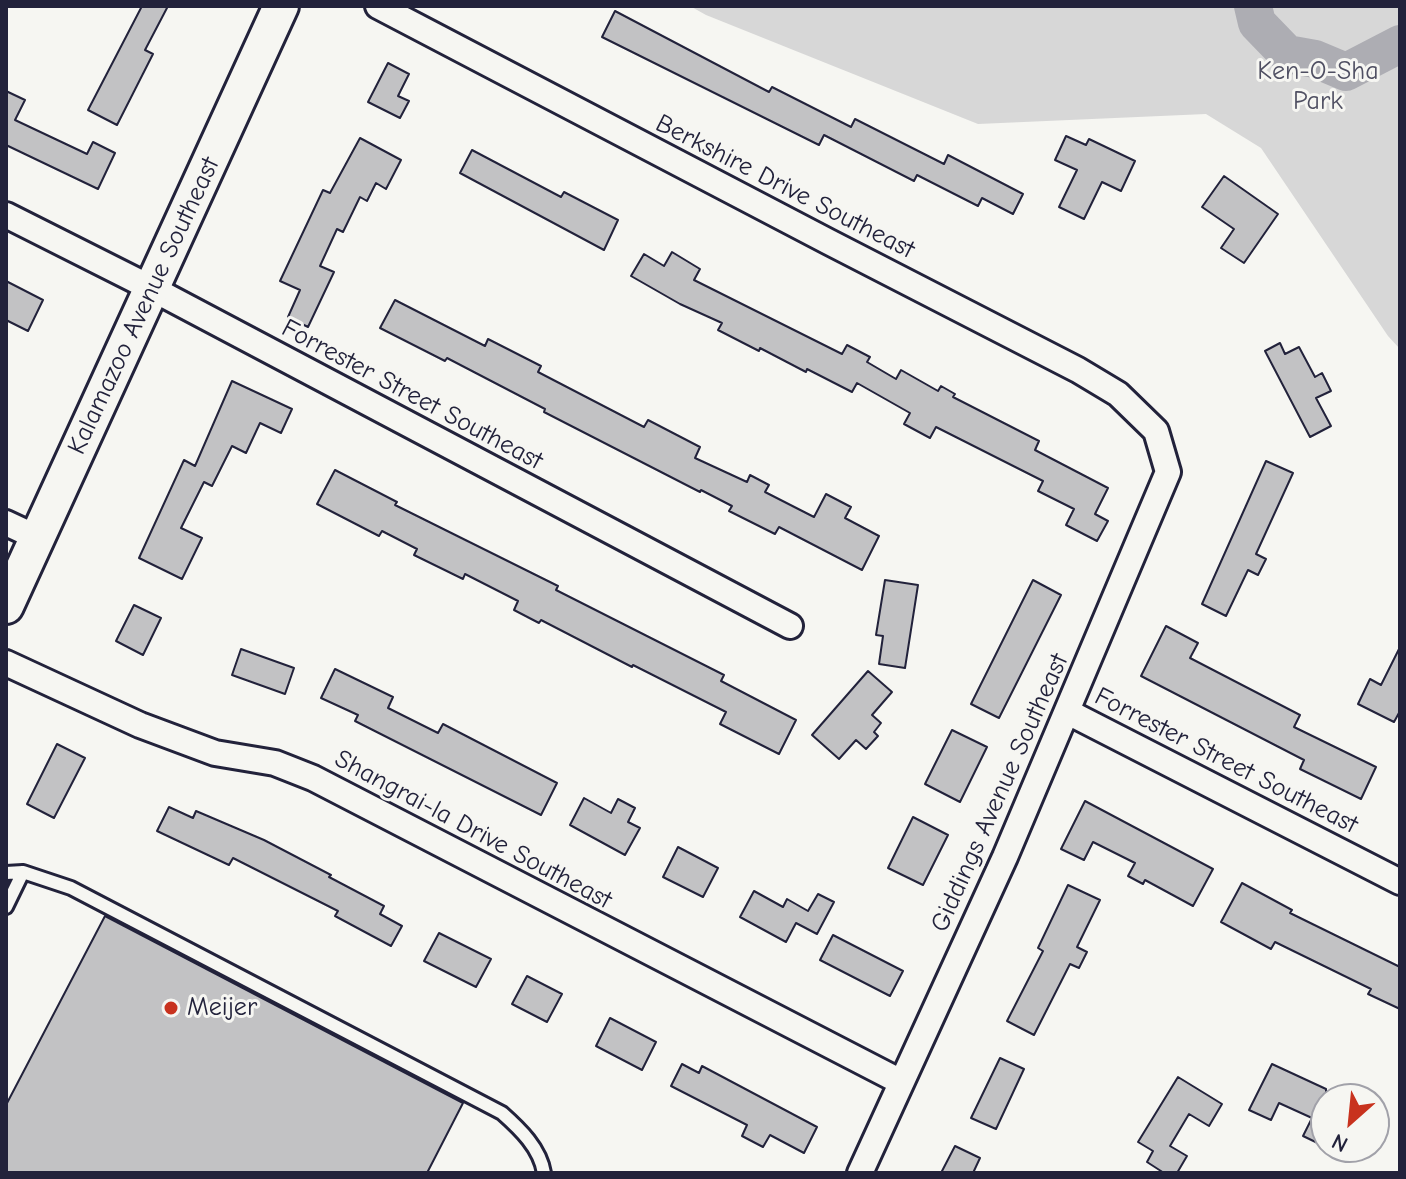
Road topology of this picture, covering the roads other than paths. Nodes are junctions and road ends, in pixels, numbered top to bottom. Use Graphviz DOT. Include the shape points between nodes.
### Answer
graph roads {
  1 [pos="281,6"];
  2 [pos="378,6"];
  3 [pos="6,215"];
  4 [pos="151,288"];
  5 [pos="1156,431"];
  6 [pos="6,523"];
  7 [pos="38,538"];
  8 [pos="6,606"];
  9 [pos="790,626"];
  10 [pos="6,663"];
  11 [pos="1068,712"];
  12 [pos="23,872"];
  13 [pos="6,873"];
  14 [pos="1400,882"];
  15 [pos="6,907"];
  16 [pos="901,1082"];
  17 [pos="544,1173"];
  18 [pos="860,1173"];
  1 -- 4 [label="main road, Kalamazoo Avenue Southeast"];
  2 -- 5 [label="street, Berkshire Drive Southeast" via="1070,365 1118,394"];
  3 -- 4 [label="street, Forrester Street Southeast"];
  4 -- 7 [label="main road, Kalamazoo Avenue Southeast"];
  4 -- 9 [label="street, Forrester Street Southeast"];
  5 -- 11 [label="street, Giddings Avenue Southeast" via="1168,472"];
  6 -- 7 [label="street"];
  7 -- 8 [label="main road, Kalamazoo Avenue Southeast"];
  10 -- 16 [label="street, Shangrai-la Drive Southeast" via="140,725 215,753 275,763 313,778"];
  11 -- 14 [label="street, Forrester Street Southeast"];
  11 -- 16 [label="street, Giddings Avenue Southeast"];
  12 -- 13 [label="lane"];
  12 -- 15 [label="lane"];
  12 -- 17 [label="lane" via="71,888 502,1113 531,1142"];
  16 -- 18 [label="street, Giddings Avenue Southeast"];
}
